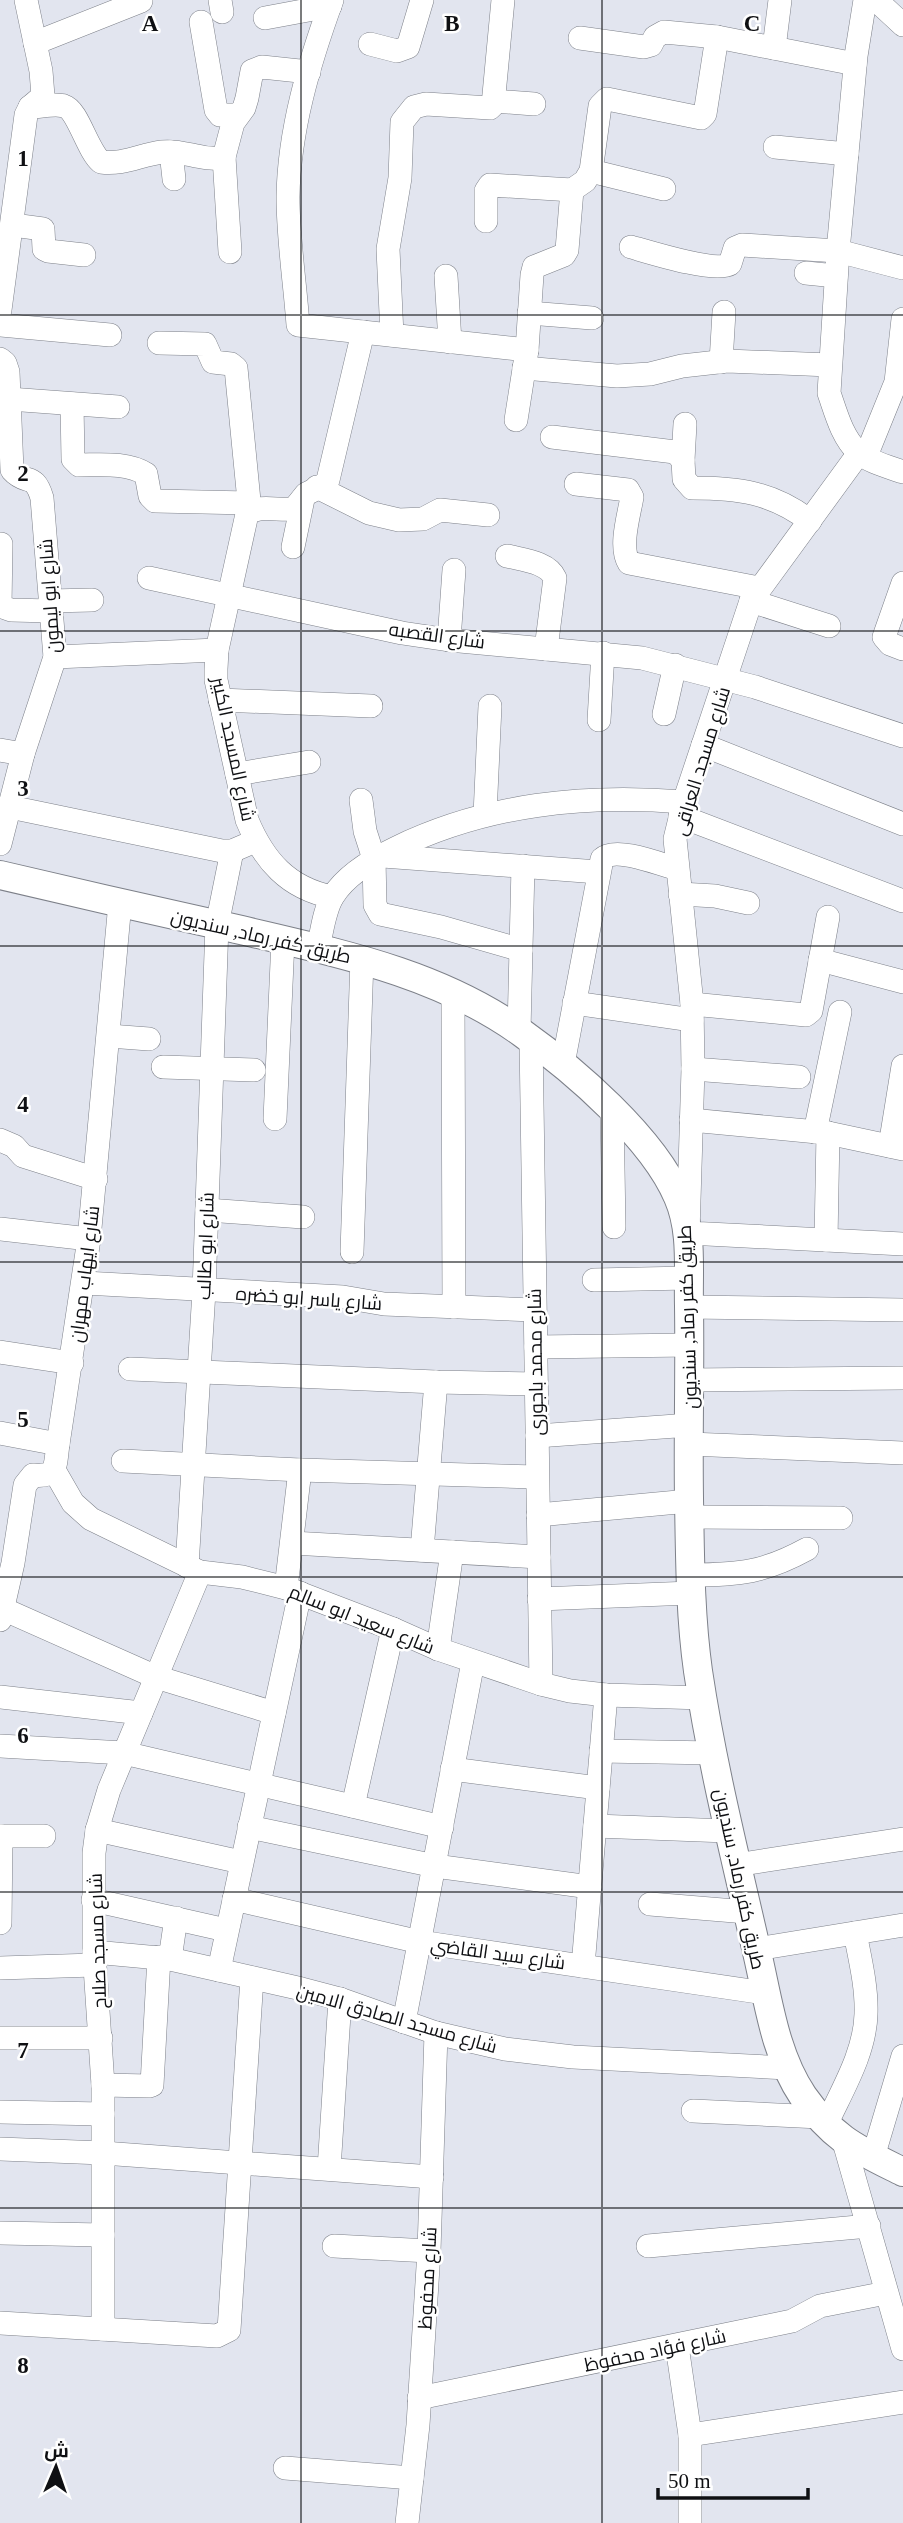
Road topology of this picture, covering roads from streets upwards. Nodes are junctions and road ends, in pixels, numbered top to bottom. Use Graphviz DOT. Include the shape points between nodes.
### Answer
graph roads {
  1 [pos="26,0"];
  2 [pos="422,0"];
  3 [pos="503,0"];
  4 [pos="780,0"];
  5 [pos="141,1"];
  6 [pos="875,1"];
  7 [pos="331,3"];
  8 [pos="214,11"];
  9 [pos="265,18"];
  10 [pos="903,25"];
  11 [pos="717,37"];
  12 [pos="580,38"];
  13 [pos="35,43"];
  14 [pos="370,44"];
  15 [pos="775,48"];
  16 [pos="855,64"];
  17 [pos="309,72"];
  18 [pos="494,101"];
  19 [pos="534,104"];
  20 [pos="30,107"];
  21 [pos="237,115"];
  22 [pos="775,147"];
  23 [pos="171,152"];
  24 [pos="847,154"];
  25 [pos="224,158"];
  26 [pos="591,171"];
  27 [pos="174,179"];
  28 [pos="664,188"];
  29 [pos="572,190"];
  30 [pos="486,221"];
  31 [pos="13,225"];
  32 [pos="631,247"];
  33 [pos="838,251"];
  34 [pos="230,252"];
  35 [pos="84,255"];
  36 [pos="903,268"];
  37 [pos="806,273"];
  38 [pos="446,276"];
  39 [pos="836,276"];
  40 [pos="0,310"];
  41 [pos="724,312"];
  42 [pos="530,313"];
  43 [pos="592,318"];
  44 [pos="903,319"];
  45 [pos="0,326"];
  46 [pos="363,332"];
  47 [pos="110,335"];
  48 [pos="392,335"];
  49 [pos="450,342"];
  50 [pos="159,343"];
  51 [pos="526,359"];
  52 [pos="0,360"];
  53 [pos="721,362"];
  54 [pos="830,365"];
  55 [pos="898,391"];
  56 [pos="9,399"];
  57 [pos="72,404"];
  58 [pos="118,407"];
  59 [pos="516,420"];
  60 [pos="685,425"];
  61 [pos="552,437"];
  62 [pos="863,455"];
  63 [pos="683,460"];
  64 [pos="903,472"];
  65 [pos="0,480"];
  66 [pos="33,480"];
  67 [pos="576,484"];
  68 [pos="310,493"];
  69 [pos="250,507"];
  70 [pos="488,515"];
  71 [pos="810,521"];
  72 [pos="1,544"];
  73 [pos="293,547"];
  74 [pos="507,556"];
  75 [pos="454,570"];
  76 [pos="149,578"];
  77 [pos="903,583"];
  78 [pos="229,594"];
  79 [pos="755,594"];
  80 [pos="92,600"];
  81 [pos="51,606"];
  82 [pos="0,607"];
  83 [pos="828,626"];
  84 [pos="449,640"];
  85 [pos="896,647"];
  86 [pos="546,649"];
  87 [pos="217,650"];
  88 [pos="603,653"];
  89 [pos="55,657"];
  90 [pos="675,665"];
  91 [pos="727,680"];
  92 [pos="220,700"];
  93 [pos="371,706"];
  94 [pos="490,706"];
  95 [pos="664,714"];
  96 [pos="599,720"];
  97 [pos="903,736"];
  98 [pos="703,745"];
  99 [pos="0,750"];
  100 [pos="23,754"];
  101 [pos="309,762"];
  102 [pos="237,774"];
  103 [pos="361,800"];
  104 [pos="9,807"];
  105 [pos="682,809"];
  106 [pos="485,815"];
  107 [pos="903,824"];
  108 [pos="255,838"];
  109 [pos="0,844"];
  110 [pos="232,850"];
  111 [pos="377,858"];
  112 [pos="523,866"];
  113 [pos="677,869"];
  114 [pos="598,872"];
  115 [pos="0,875"];
  116 [pos="680,894"];
  117 [pos="332,897"];
  118 [pos="903,901"];
  119 [pos="120,903"];
  120 [pos="748,904"];
  121 [pos="828,917"];
  122 [pos="217,925"];
  123 [pos="283,940"];
  124 [pos="318,948"];
  125 [pos="521,950"];
  126 [pos="362,959"];
  127 [pos="820,960"];
  128 [pos="903,982"];
  129 [pos="453,994"];
  130 [pos="574,1003"];
  131 [pos="692,1012"];
  132 [pos="840,1012"];
  133 [pos="525,1035"];
  134 [pos="109,1036"];
  135 [pos="149,1039"];
  136 [pos="563,1064"];
  137 [pos="903,1066"];
  138 [pos="163,1067"];
  139 [pos="212,1068"];
  140 [pos="693,1069"];
  141 [pos="254,1070"];
  142 [pos="799,1077"];
  143 [pos="612,1110"];
  144 [pos="275,1119"];
  145 [pos="691,1121"];
  146 [pos="822,1133"];
  147 [pos="0,1144"];
  148 [pos="897,1147"];
  149 [pos="96,1179"];
  150 [pos="207,1210"];
  151 [pos="303,1217"];
  152 [pos="614,1227"];
  153 [pos="0,1228"];
  154 [pos="688,1233"];
  155 [pos="89,1239"];
  156 [pos="826,1240"];
  157 [pos="903,1244"];
  158 [pos="352,1252"];
  159 [pos="688,1278"];
  160 [pos="594,1280"];
  161 [pos="84,1283"];
  162 [pos="204,1291"];
  163 [pos="454,1307"];
  164 [pos="689,1307"];
  165 [pos="534,1310"];
  166 [pos="903,1310"];
  167 [pos="690,1345"];
  168 [pos="536,1347"];
  169 [pos="0,1352"];
  170 [pos="72,1363"];
  171 [pos="130,1369"];
  172 [pos="199,1373"];
  173 [pos="903,1378"];
  174 [pos="691,1380"];
  175 [pos="436,1382"];
  176 [pos="536,1384"];
  177 [pos="0,1433"];
  178 [pos="690,1434"];
  179 [pos="537,1436"];
  180 [pos="58,1444"];
  181 [pos="903,1453"];
  182 [pos="123,1461"];
  183 [pos="193,1464"];
  184 [pos="54,1470"];
  185 [pos="300,1470"];
  186 [pos="428,1474"];
  187 [pos="537,1477"];
  188 [pos="690,1509"];
  189 [pos="538,1515"];
  190 [pos="841,1518"];
  191 [pos="292,1543"];
  192 [pos="807,1549"];
  193 [pos="422,1550"];
  194 [pos="452,1552"];
  195 [pos="539,1557"];
  196 [pos="6,1562"];
  197 [pos="194,1569"];
  198 [pos="691,1584"];
  199 [pos="293,1591"];
  200 [pos="540,1599"];
  201 [pos="2,1614"];
  202 [pos="393,1629"];
  203 [pos="438,1649"];
  204 [pos="473,1662"];
  205 [pos="156,1677"];
  206 [pos="541,1684"];
  207 [pos="606,1695"];
  208 [pos="0,1697"];
  209 [pos="703,1698"];
  210 [pos="141,1713"];
  211 [pos="274,1713"];
  212 [pos="0,1746"];
  213 [pos="601,1751"];
  214 [pos="124,1753"];
  215 [pos="714,1753"];
  216 [pos="452,1769"];
  217 [pos="258,1784"];
  218 [pos="598,1788"];
  219 [pos="353,1806"];
  220 [pos="595,1826"];
  221 [pos="249,1827"];
  222 [pos="442,1827"];
  223 [pos="97,1830"];
  224 [pos="727,1831"];
  225 [pos="1,1836"];
  226 [pos="44,1836"];
  227 [pos="903,1839"];
  228 [pos="241,1862"];
  229 [pos="736,1865"];
  230 [pos="435,1866"];
  231 [pos="590,1886"];
  232 [pos="234,1899"];
  233 [pos="93,1900"];
  234 [pos="650,1904"];
  235 [pos="747,1912"];
  236 [pos="176,1918"];
  237 [pos="0,1923"];
  238 [pos="903,1929"];
  239 [pos="226,1930"];
  240 [pos="855,1933"];
  241 [pos="420,1942"];
  242 [pos="757,1949"];
  243 [pos="164,1958"];
  244 [pos="94,1959"];
  245 [pos="583,1966"];
  246 [pos="0,1968"];
  247 [pos="219,1970"];
  248 [pos="252,1978"];
  249 [pos="765,1993"];
  250 [pos="340,1999"];
  251 [pos="404,2022"];
  252 [pos="436,2033"];
  253 [pos="0,2038"];
  254 [pos="101,2038"];
  255 [pos="903,2056"];
  256 [pos="788,2068"];
  257 [pos="103,2085"];
  258 [pos="693,2111"];
  259 [pos="0,2112"];
  260 [pos="103,2114"];
  261 [pos="830,2128"];
  262 [pos="0,2149"];
  263 [pos="103,2153"];
  264 [pos="873,2157"];
  265 [pos="240,2163"];
  266 [pos="329,2169"];
  267 [pos="903,2172"];
  268 [pos="432,2177"];
  269 [pos="869,2226"];
  270 [pos="0,2233"];
  271 [pos="103,2235"];
  272 [pos="334,2246"];
  273 [pos="648,2246"];
  274 [pos="429,2251"];
  275 [pos="886,2293"];
  276 [pos="0,2323"];
  277 [pos="103,2329"];
  278 [pos="677,2346"];
  279 [pos="903,2349"];
  280 [pos="419,2398"];
  281 [pos="903,2402"];
  282 [pos="690,2435"];
  283 [pos="285,2468"];
  284 [pos="412,2478"];
  285 [pos="407,2523"];
  286 [pos="690,2523"];
  1 -- 13 [label="street"];
  2 -- 14 [label="street" via="408,47 397,51"];
  3 -- 18 [label="street"];
  4 -- 15 [label="street"];
  5 -- 13 [label="street"];
  6 -- 10 [label="street"];
  6 -- 16 [label="street"];
  7 -- 9 [label="street"];
  7 -- 17 [label="street"];
  8 -- 21 [label="street" via="217,113"];
  11 -- 12 [label="street" via="664,32 644,47"];
  11 -- 15 [label="street"];
  11 -- 26 [label="street" via="705,114 701,118 607,99 600,106"];
  13 -- 20 [label="street" via="43,96"];
  15 -- 16 [label="street"];
  16 -- 24 [label="street"];
  17 -- 21 [label="street" via="262,67 252,71 244,108"];
  17 -- 46 [label="street" via="293,145 289,190 298,325"];
  18 -- 19 [label="street"];
  18 -- 48 [label="street" via="489,108 426,104 414,107 402,122 400,178 388,249"];
  20 -- 23 [label="street" via="64,106 72,111 100,163"];
  20 -- 31 [label="street"];
  21 -- 25 [label="street"];
  22 -- 24 [label="street"];
  23 -- 25 [label="street"];
  23 -- 27 [label="street"];
  24 -- 33 [label="street"];
  25 -- 34 [label="street"];
  26 -- 28 [label="street"];
  26 -- 29 [label="street"];
  29 -- 30 [label="street" via="490,185"];
  29 -- 42 [label="street" via="567,250 534,267"];
  31 -- 35 [label="street" via="43,229 48,251"];
  31 -- 40 [label="street"];
  32 -- 33 [label="street" via="725,267 735,248 742,246"];
  33 -- 36 [label="street"];
  33 -- 39 [label="street"];
  37 -- 39 [label="street"];
  38 -- 49 [label="street"];
  39 -- 54 [label="street"];
  41 -- 53 [label="street"];
  42 -- 43 [label="street"];
  42 -- 51 [label="street"];
  44 -- 55 [label="street, شارع مسجد العراقى"];
  45 -- 47 [label="street"];
  46 -- 48 [label="street"];
  46 -- 68 [label="street" via="332,469 324,485"];
  48 -- 49 [label="street"];
  49 -- 51 [label="street"];
  50 -- 69 [label="street" via="205,344 214,362 236,368"];
  51 -- 53 [label="street" via="617,376"];
  51 -- 59 [label="street"];
  52 -- 56 [label="street, شارع ابو ليمون" via="8,372"];
  53 -- 54 [label="street"];
  54 -- 62 [label="street" via="830,393 848,439"];
  55 -- 62 [label="street, شارع مسجد العراقى"];
  56 -- 57 [label="street"];
  56 -- 66 [label="street, شارع ابو ليمون" via="12,470"];
  57 -- 58 [label="street"];
  57 -- 69 [label="street" via="73,459 79,464 138,469 146,474 149,496 155,501"];
  60 -- 63 [label="street"];
  61 -- 63 [label="street" via="668,450"];
  62 -- 64 [label="street"];
  62 -- 71 [label="street, شارع مسجد العراقى"];
  63 -- 71 [label="street" via="684,479 692,488 758,494 795,509"];
  65 -- 66 [label="street"];
  66 -- 81 [label="street, شارع ابو ليمون" via="42,498"];
  67 -- 79 [label="street" via="628,490 632,497 625,557 629,563"];
  68 -- 69 [label="street" via="293,509"];
  68 -- 70 [label="street" via="399,520 423,519 440,510"];
  68 -- 73 [label="street"];
  69 -- 78 [label="street, شارع المسجد الكبير"];
  71 -- 79 [label="street, شارع مسجد العراقى"];
  72 -- 82 [label="street"];
  74 -- 86 [label="street" via="548,567 553,573"];
  75 -- 84 [label="street"];
  76 -- 78 [label="street, شارع القصبه"];
  77 -- 85 [label="street" via="884,637"];
  78 -- 84 [label="street, شارع القصبه"];
  78 -- 87 [label="street, شارع المسجد الكبير"];
  79 -- 83 [label="street"];
  79 -- 91 [label="street, شارع مسجد العراقى"];
  80 -- 81 [label="street"];
  81 -- 82 [label="street"];
  81 -- 89 [label="street, شارع ابو ليمون"];
  84 -- 86 [label="street, شارع القصبه"];
  86 -- 88 [label="street, شارع القصبه"];
  87 -- 89 [label="street"];
  87 -- 92 [label="street, شارع المسجد الكبير"];
  88 -- 90 [label="street, شارع القصبه"];
  88 -- 96 [label="street"];
  89 -- 100 [label="street, شارع ابو ليمون"];
  90 -- 91 [label="street, شارع القصبه"];
  90 -- 95 [label="street"];
  91 -- 97 [label="street, شارع القصبه"];
  91 -- 98 [label="street, شارع مسجد العراقى"];
  92 -- 93 [label="street"];
  92 -- 102 [label="street, شارع المسجد الكبير"];
  94 -- 106 [label="street"];
  98 -- 105 [label="street, شارع مسجد العراقى"];
  98 -- 107 [label="street"];
  99 -- 100 [label="street"];
  100 -- 104 [label="street, شارع ابو ليمون"];
  101 -- 102 [label="street"];
  102 -- 108 [label="street, شارع المسجد الكبير"];
  103 -- 111 [label="street" via="365,831"];
  104 -- 109 [label="street, شارع ابو ليمون"];
  104 -- 110 [label="street"];
  105 -- 106 [label="street" via="593,799 562,800"];
  105 -- 113 [label="street, شارع مسجد العراقى" via="675,839"];
  105 -- 118 [label="street"];
  106 -- 111 [label="street"];
  108 -- 110 [label="street"];
  108 -- 117 [label="street, شارع المسجد الكبير" via="292,882"];
  110 -- 122 [label="street, شارع ابو طالب"];
  111 -- 112 [label="street"];
  111 -- 117 [label="street" via="346,880"];
  111 -- 125 [label="street" via="375,905 380,914"];
  112 -- 114 [label="street"];
  112 -- 125 [label="street, شارع محمد باجورى"];
  113 -- 114 [label="street" via="612,854 602,859"];
  113 -- 116 [label="street, شارع مسجد العراقى"];
  114 -- 130 [label="street"];
  115 -- 119 [label="street, طريق كفر رماد, سنديون"];
  116 -- 120 [label="street"];
  116 -- 131 [label="street, شارع مسجد العراقى"];
  117 -- 124 [label="street"];
  119 -- 122 [label="street, طريق كفر رماد, سنديون"];
  119 -- 134 [label="street, شارع ايهاب مهران"];
  121 -- 127 [label="street"];
  122 -- 123 [label="street, طريق كفر رماد, سنديون"];
  122 -- 139 [label="street, شارع ابو طالب"];
  123 -- 124 [label="street, طريق كفر رماد, سنديون"];
  123 -- 144 [label="street"];
  124 -- 126 [label="street, طريق كفر رماد, سنديون"];
  125 -- 133 [label="street, شارع محمد باجورى"];
  126 -- 129 [label="street, طريق كفر رماد, سنديون"];
  126 -- 158 [label="street"];
  127 -- 128 [label="street"];
  127 -- 131 [label="street" via="811,1011 806,1015"];
  129 -- 133 [label="street, طريق كفر رماد, سنديون"];
  129 -- 163 [label="street"];
  130 -- 131 [label="street"];
  130 -- 136 [label="street"];
  131 -- 140 [label="street, شارع مسجد العراقى"];
  132 -- 146 [label="street"];
  133 -- 136 [label="street, طريق كفر رماد, سنديون"];
  133 -- 165 [label="street, شارع محمد باجورى"];
  134 -- 135 [label="street"];
  134 -- 149 [label="street, شارع ايهاب مهران"];
  136 -- 143 [label="street, طريق كفر رماد, سنديون"];
  137 -- 148 [label="street"];
  138 -- 139 [label="street"];
  139 -- 141 [label="street"];
  139 -- 150 [label="street, شارع ابو طالب"];
  140 -- 142 [label="street"];
  140 -- 145 [label="street, شارع مسجد العراقى"];
  143 -- 152 [label="street"];
  143 -- 154 [label="street, طريق كفر رماد, سنديون" via="665,1173 679,1199"];
  145 -- 146 [label="street"];
  145 -- 154 [label="street, شارع مسجد العراقى"];
  146 -- 148 [label="street"];
  146 -- 156 [label="street"];
  147 -- 149 [label="street"];
  149 -- 155 [label="street, شارع ايهاب مهران"];
  150 -- 151 [label="street"];
  150 -- 162 [label="street, شارع ابو طالب"];
  153 -- 155 [label="street"];
  154 -- 156 [label="street"];
  154 -- 159 [label="street, طريق كفر رماد, سنديون"];
  155 -- 161 [label="street, شارع ايهاب مهران"];
  156 -- 157 [label="street"];
  159 -- 160 [label="street"];
  159 -- 164 [label="street, طريق كفر رماد, سنديون"];
  161 -- 162 [label="street, شارع ياسر ابو خضره"];
  161 -- 170 [label="street, شارع ايهاب مهران"];
  162 -- 163 [label="street, شارع ياسر ابو خضره"];
  162 -- 172 [label="street, شارع ابو طالب"];
  163 -- 165 [label="street, شارع ياسر ابو خضره"];
  164 -- 166 [label="street"];
  164 -- 167 [label="street, طريق كفر رماد, سنديون"];
  165 -- 168 [label="street, شارع محمد باجورى"];
  167 -- 168 [label="street"];
  167 -- 174 [label="street, طريق كفر رماد, سنديون"];
  168 -- 176 [label="street, شارع محمد باجورى"];
  169 -- 170 [label="street"];
  170 -- 180 [label="street, شارع ايهاب مهران"];
  171 -- 172 [label="street"];
  172 -- 175 [label="street"];
  172 -- 183 [label="street, شارع ابو طالب"];
  173 -- 174 [label="street"];
  174 -- 178 [label="street, طريق كفر رماد, سنديون"];
  175 -- 176 [label="street"];
  175 -- 186 [label="street"];
  176 -- 179 [label="street, شارع محمد باجورى"];
  177 -- 180 [label="street"];
  178 -- 179 [label="street"];
  178 -- 181 [label="street"];
  178 -- 188 [label="street, طريق كفر رماد, سنديون"];
  179 -- 187 [label="street, شارع محمد باجورى"];
  180 -- 184 [label="street, شارع ايهاب مهران"];
  182 -- 183 [label="street"];
  183 -- 185 [label="street"];
  183 -- 197 [label="street, شارع ابو طالب"];
  184 -- 196 [label="street" via="45,1476 33,1475 25,1485"];
  184 -- 197 [label="street, شارع سعيد ابو سالم" via="73,1503 91,1519"];
  185 -- 186 [label="street"];
  185 -- 191 [label="street"];
  186 -- 187 [label="street"];
  186 -- 193 [label="street"];
  187 -- 189 [label="street, شارع محمد باجورى"];
  188 -- 189 [label="street"];
  188 -- 190 [label="street"];
  188 -- 198 [label="street, طريق كفر رماد, سنديون"];
  189 -- 195 [label="street, شارع محمد باجورى"];
  191 -- 193 [label="street"];
  191 -- 199 [label="street"];
  192 -- 198 [label="street" via="752,1572"];
  193 -- 194 [label="street"];
  194 -- 195 [label="street"];
  194 -- 203 [label="street"];
  195 -- 200 [label="street, شارع محمد باجورى"];
  196 -- 201 [label="street"];
  197 -- 199 [label="street, شارع سعيد ابو سالم"];
  197 -- 205 [label="street, شارع مسجد صلاح"];
  198 -- 200 [label="street"];
  198 -- 209 [label="street, طريق كفر رماد, سنديون"];
  199 -- 202 [label="street, شارع سعيد ابو سالم"];
  199 -- 211 [label="street"];
  200 -- 206 [label="street, شارع محمد باجورى"];
  201 -- 205 [label="street"];
  202 -- 203 [label="street, شارع سعيد ابو سالم"];
  202 -- 219 [label="street"];
  203 -- 204 [label="street, شارع سعيد ابو سالم"];
  204 -- 206 [label="street, شارع سعيد ابو سالم"];
  204 -- 216 [label="street"];
  205 -- 210 [label="street, شارع مسجد صلاح"];
  205 -- 211 [label="street"];
  206 -- 207 [label="street, شارع سعيد ابو سالم"];
  207 -- 209 [label="street, شارع سعيد ابو سالم"];
  207 -- 213 [label="street"];
  208 -- 210 [label="street"];
  209 -- 215 [label="street, طريق كفر رماد, سنديون"];
  210 -- 214 [label="street, شارع مسجد صلاح"];
  211 -- 217 [label="street"];
  212 -- 214 [label="street"];
  213 -- 215 [label="street"];
  213 -- 218 [label="street"];
  214 -- 217 [label="street"];
  214 -- 223 [label="street, شارع مسجد صلاح"];
  215 -- 224 [label="street, طريق كفر رماد, سنديون"];
  216 -- 218 [label="street"];
  216 -- 222 [label="street"];
  217 -- 219 [label="street"];
  217 -- 221 [label="street"];
  218 -- 220 [label="street"];
  219 -- 222 [label="street"];
  220 -- 224 [label="street"];
  220 -- 231 [label="street"];
  221 -- 228 [label="street"];
  221 -- 230 [label="street"];
  222 -- 230 [label="street"];
  223 -- 228 [label="street"];
  223 -- 233 [label="street, شارع مسجد صلاح"];
  224 -- 229 [label="street, طريق كفر رماد, سنديون"];
  225 -- 226 [label="street"];
  225 -- 237 [label="street"];
  227 -- 229 [label="street"];
  228 -- 232 [label="street"];
  229 -- 235 [label="street, طريق كفر رماد, سنديون"];
  230 -- 231 [label="street"];
  230 -- 241 [label="street"];
  231 -- 245 [label="street"];
  232 -- 239 [label="street"];
  232 -- 241 [label="street, شارع سيد القاضي"];
  233 -- 236 [label="street"];
  233 -- 244 [label="street, شارع مسجد صلاح"];
  234 -- 235 [label="street"];
  235 -- 242 [label="street, طريق كفر رماد, سنديون"];
  236 -- 239 [label="street"];
  236 -- 243 [label="street"];
  238 -- 240 [label="street"];
  239 -- 247 [label="street"];
  240 -- 242 [label="street"];
  240 -- 261 [label="street" via="866,1998 865,2026"];
  241 -- 245 [label="street, شارع سيد القاضي"];
  241 -- 251 [label="street"];
  242 -- 249 [label="street, طريق كفر رماد, سنديون"];
  243 -- 244 [label="street, شارع مسجد الصادق الامين"];
  243 -- 247 [label="street, شارع مسجد الصادق الامين"];
  243 -- 257 [label="street" via="152,2085"];
  244 -- 246 [label="street, شارع مسجد الصادق الامين"];
  244 -- 254 [label="street, شارع مسجد صلاح"];
  245 -- 249 [label="street, شارع سيد القاضي"];
  247 -- 248 [label="street, شارع مسجد الصادق الامين"];
  248 -- 250 [label="street, شارع مسجد الصادق الامين"];
  248 -- 265 [label="street"];
  249 -- 256 [label="street, طريق كفر رماد, سنديون"];
  250 -- 251 [label="street, شارع مسجد الصادق الامين"];
  250 -- 266 [label="street"];
  251 -- 252 [label="street, شارع مسجد الصادق الامين"];
  252 -- 256 [label="street, شارع مسجد الصادق الامين" via="505,2049 573,2057"];
  252 -- 268 [label="street, شارع محفوظ"];
  253 -- 254 [label="street"];
  254 -- 257 [label="street, شارع مسجد صلاح"];
  255 -- 264 [label="street"];
  256 -- 261 [label="street, طريق كفر رماد, سنديون"];
  257 -- 260 [label="street, شارع مسجد صلاح"];
  258 -- 261 [label="street"];
  259 -- 260 [label="street"];
  260 -- 263 [label="street, شارع مسجد صلاح"];
  261 -- 264 [label="street"];
  261 -- 269 [label="street"];
  262 -- 263 [label="street"];
  263 -- 265 [label="street"];
  263 -- 271 [label="street, شارع مسجد صلاح"];
  264 -- 267 [label="street"];
  265 -- 266 [label="street"];
  265 -- 277 [label="street" via="229,2330 217,2336"];
  266 -- 268 [label="street"];
  268 -- 274 [label="street, شارع محفوظ"];
  269 -- 273 [label="street"];
  269 -- 275 [label="street"];
  270 -- 271 [label="street"];
  271 -- 277 [label="street, شارع مسجد صلاح"];
  272 -- 274 [label="street"];
  274 -- 280 [label="street, شارع محفوظ"];
  275 -- 278 [label="street, شارع فؤاد محفوظ" via="820,2306 792,2321"];
  275 -- 279 [label="street"];
  276 -- 277 [label="street"];
  278 -- 280 [label="street, شارع فؤاد محفوظ"];
  278 -- 282 [label="street"];
  280 -- 284 [label="street, شارع محفوظ"];
  281 -- 282 [label="street"];
  282 -- 286 [label="street"];
  283 -- 284 [label="street"];
  284 -- 285 [label="street, شارع محفوظ"];
}
